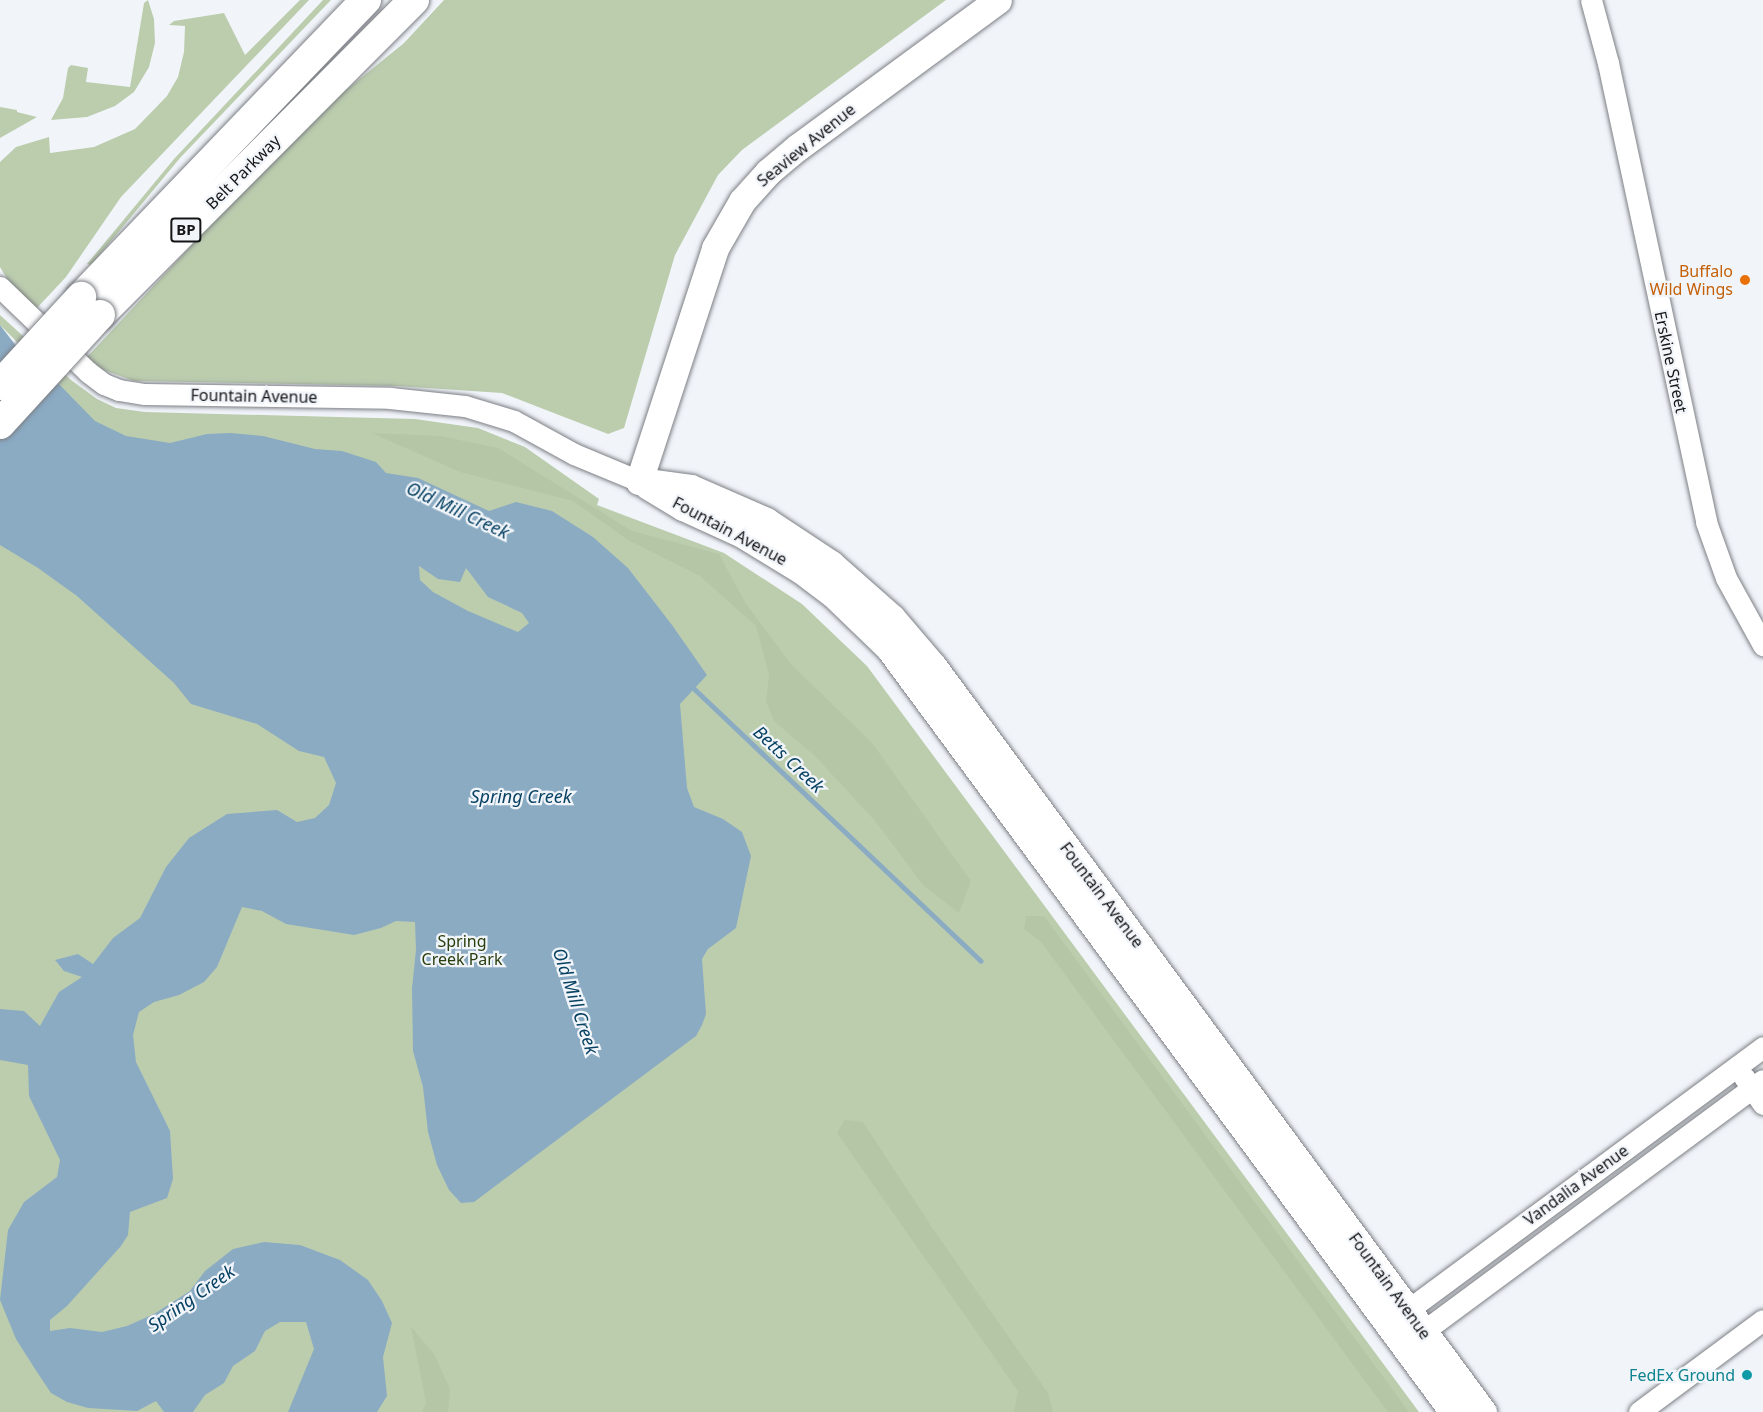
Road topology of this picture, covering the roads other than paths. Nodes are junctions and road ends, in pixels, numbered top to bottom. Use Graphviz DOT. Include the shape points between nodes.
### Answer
graph roads {
  1 [pos="361,0"];
  2 [pos="366,0"];
  3 [pos="414,0"];
  4 [pos="998,0"];
  5 [pos="1591,0"];
  6 [pos="342,24"];
  7 [pos="0,287"];
  8 [pos="91,306"];
  9 [pos="0,385"];
  10 [pos="0,424"];
  11 [pos="639,481"];
  12 [pos="1763,645"];
  13 [pos="1763,1047"];
  14 [pos="1736,1067"];
  15 [pos="1759,1091"];
  16 [pos="1398,1316"];
  17 [pos="1763,1320"];
  18 [pos="1414,1338"];
  19 [pos="1453,1412"];
  20 [pos="1483,1412"];
  21 [pos="1639,1412"];
  1 -- 6 [label="highway"];
  2 -- 6 [label="highway, Belt Parkway / BP"];
  3 -- 8 [label="highway, Belt Parkway / BP"];
  4 -- 11 [label="main road, Seaview Avenue" via="790,153 742,201 715,248"];
  5 -- 12 [label="street, Erskine Street" via="1706,522 1726,578"];
  6 -- 8 [label="highway, Belt Parkway / BP"];
  7 -- 11 [label="street, Fountain Avenue" via="88,372 119,390 145,394 390,398 465,406 514,421 574,454"];
  8 -- 9 [label="highway, Belt Parkway / BP, bridge"];
  8 -- 10 [label="highway, Belt Parkway / BP, bridge"];
  11 -- 16 [label="main road, Fountain Avenue" via="787,561 832,593 889,648"];
  13 -- 14 [label="street, Vandalia Avenue"];
  14 -- 15 [label="street"];
  14 -- 16 [label="street, Vandalia Avenue"];
  15 -- 18 [label="street, Vandalia Avenue"];
  16 -- 18 [label="main road, Fountain Avenue"];
  17 -- 21 [label="street"];
  18 -- 19 [label="main road, Fountain Avenue"];
  18 -- 20 [label="main road, Fountain Avenue"];
}
